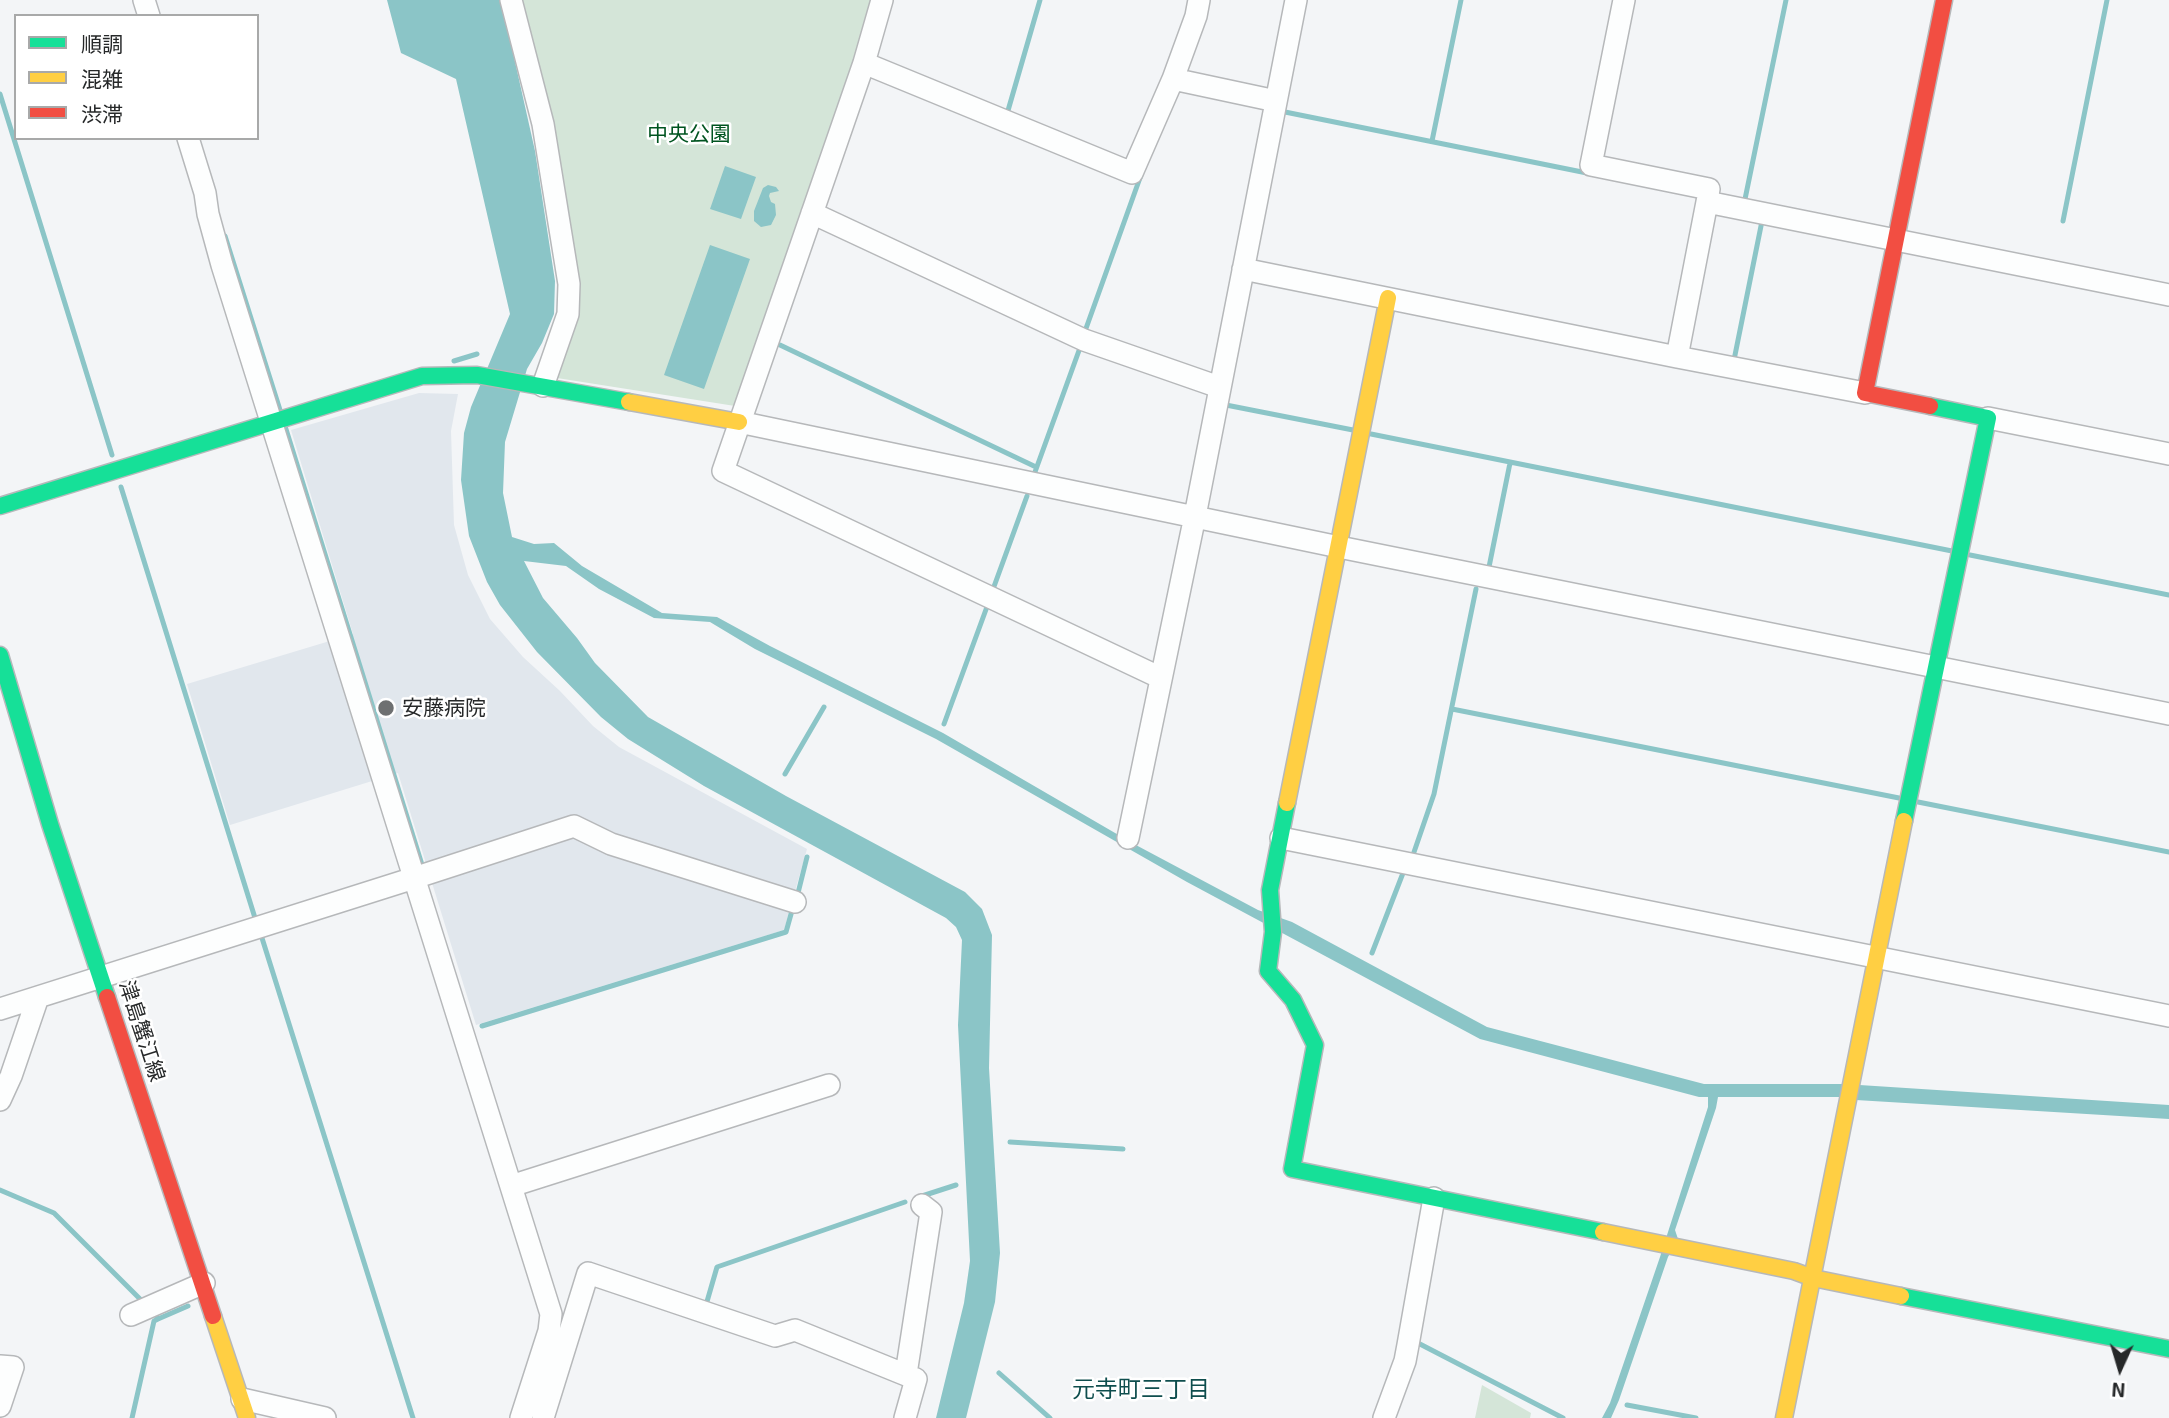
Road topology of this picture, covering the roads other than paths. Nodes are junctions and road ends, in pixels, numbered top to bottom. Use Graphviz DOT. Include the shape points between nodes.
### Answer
graph roads {
  1 [pos="511,0"];
  2 [pos="882,0"];
  3 [pos="1199,0"];
  4 [pos="1296,0"];
  5 [pos="1624,0"];
  6 [pos="1944,0"];
  7 [pos="864,63"];
  8 [pos="1172,79"];
  9 [pos="1276,101"];
  10 [pos="189,140"];
  11 [pos="1707,202"];
  12 [pos="812,213"];
  13 [pos="1895,241"];
  14 [pos="1243,269"];
  15 [pos="2169,295"];
  16 [pos="1388,298"];
  17 [pos="1676,357"];
  18 [pos="534,384"];
  19 [pos="1219,387"];
  20 [pos="1865,393"];
  21 [pos="1988,418"];
  22 [pos="280,420"];
  23 [pos="739,422"];
  24 [pos="2169,454"];
  25 [pos="0,506"];
  26 [pos="1195,516"];
  27 [pos="1339,547"];
  28 [pos="0,655"];
  29 [pos="1935,667"];
  30 [pos="1161,678"];
  31 [pos="2169,714"];
  32 [pos="1128,838"];
  33 [pos="1281,838"];
  34 [pos="414,878"];
  35 [pos="795,902"];
  36 [pos="1877,958"];
  37 [pos="101,976"];
  38 [pos="38,997"];
  39 [pos="0,1009"];
  40 [pos="2169,1016"];
  41 [pos="829,1085"];
  42 [pos="0,1100"];
  43 [pos="511,1186"];
  44 [pos="1434,1198"];
  45 [pos="922,1205"];
  46 [pos="1813,1278"];
  47 [pos="204,1283"];
  48 [pos="131,1315"];
  49 [pos="2169,1349"];
  50 [pos="0,1366"];
  51 [pos="906,1374"];
  52 [pos="0,1406"];
  53 [pos="245,1408"];
  54 [pos="325,1418"];
  55 [pos="521,1418"];
  56 [pos="543,1418"];
  57 [pos="905,1418"];
  58 [pos="1384,1418"];
  59 [pos="1784,1418"];
  1 -- 18 [label="street" via="543,124 569,284 568,314"];
  2 -- 7 [label="street"];
  3 -- 8 [label="street"];
  4 -- 9 [label="street"];
  5 -- 11 [label="street" via="1591,164 1709,189"];
  6 -- 13 [label="street"];
  7 -- 8 [label="street" via="1132,173"];
  7 -- 12 [label="street"];
  8 -- 9 [label="street"];
  9 -- 14 [label="street"];
  10 -- 22 [label="street" via="222,265"];
  11 -- 13 [label="street"];
  11 -- 17 [label="street"];
  12 -- 19 [label="street" via="1084,340"];
  12 -- 23 [label="street"];
  13 -- 15 [label="street"];
  13 -- 20 [label="street"];
  14 -- 16 [label="street"];
  14 -- 19 [label="street"];
  16 -- 17 [label="street"];
  16 -- 27 [label="street"];
  17 -- 20 [label="street"];
  18 -- 22 [label="street" via="450,374 422,376"];
  18 -- 23 [label="street"];
  19 -- 26 [label="street"];
  20 -- 21 [label="street"];
  21 -- 24 [label="street"];
  21 -- 29 [label="street"];
  22 -- 25 [label="street"];
  22 -- 34 [label="street"];
  23 -- 26 [label="street"];
  23 -- 30 [label="street" via="723,471"];
  26 -- 27 [label="street"];
  26 -- 30 [label="street"];
  27 -- 29 [label="street"];
  27 -- 33 [label="street"];
  28 -- 37 [label="street, 津島蟹江線"];
  29 -- 31 [label="street"];
  29 -- 36 [label="street"];
  30 -- 32 [label="street"];
  33 -- 36 [label="street"];
  33 -- 44 [label="street" via="1270,890 1273,932 1268,971 1293,1000 1315,1045 1292,1169"];
  34 -- 35 [label="street" via="574,825 611,844"];
  34 -- 37 [label="street"];
  34 -- 43 [label="street"];
  36 -- 40 [label="street"];
  36 -- 46 [label="street"];
  37 -- 38 [label="street"];
  37 -- 47 [label="street, 津島蟹江線"];
  38 -- 39 [label="street"];
  38 -- 42 [label="street"];
  41 -- 43 [label="street"];
  43 -- 55 [label="street" via="551,1314"];
  44 -- 46 [label="street"];
  44 -- 58 [label="street" via="1409,1346"];
  45 -- 51 [label="street" via="931,1212"];
  46 -- 49 [label="street"];
  46 -- 59 [label="street"];
  47 -- 48 [label="street"];
  47 -- 53 [label="street, 津島蟹江線"];
  50 -- 52 [label="street" via="13,1367"];
  51 -- 56 [label="street" via="795,1330 775,1336 588,1273"];
  51 -- 57 [label="street" via="916,1379"];
  53 -- 54 [label="street"];
}
